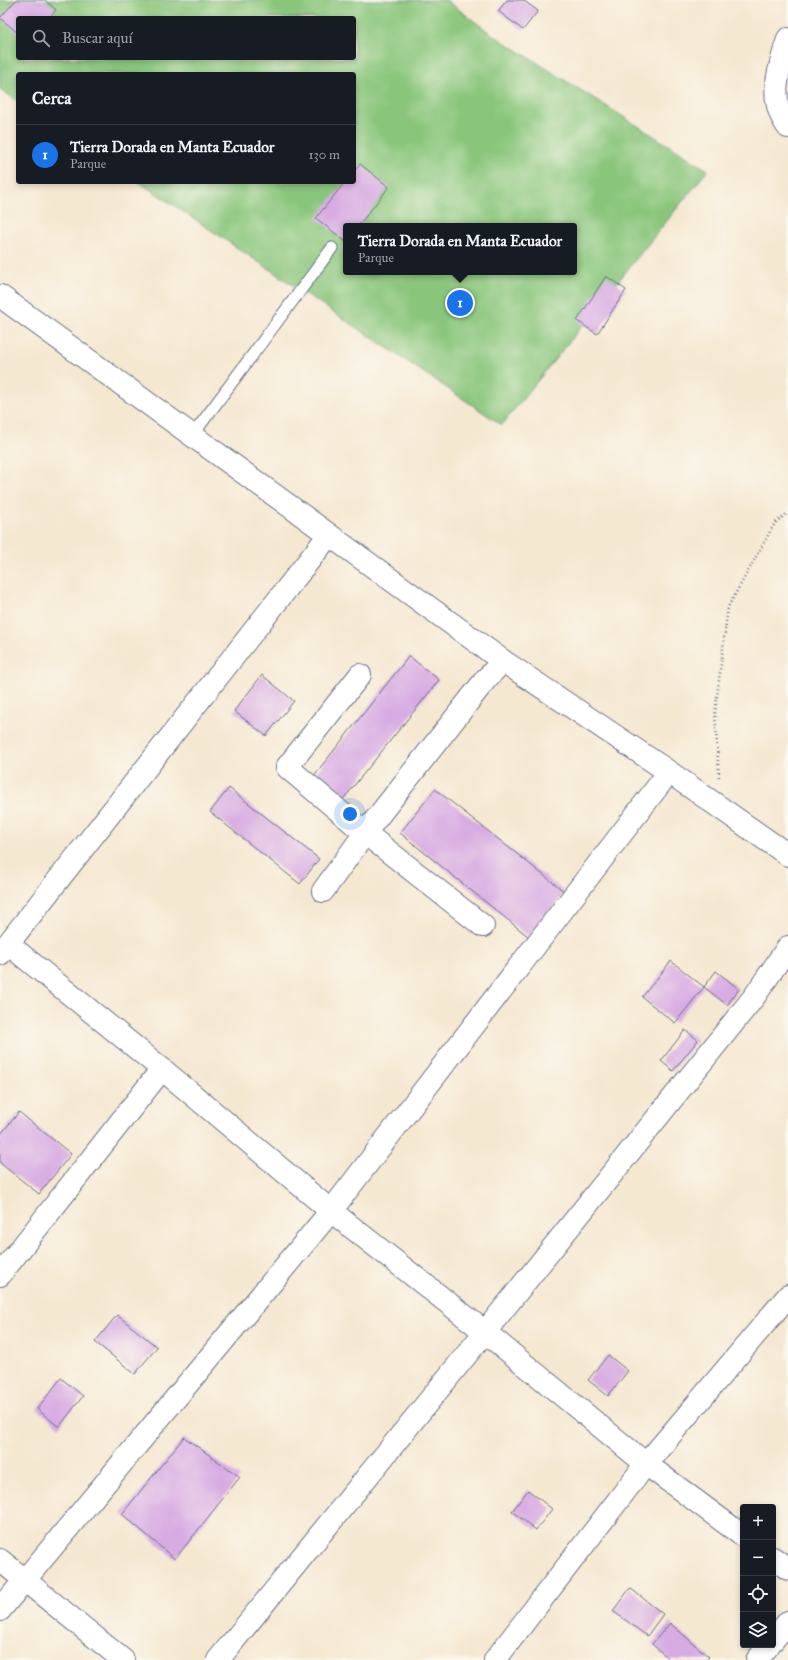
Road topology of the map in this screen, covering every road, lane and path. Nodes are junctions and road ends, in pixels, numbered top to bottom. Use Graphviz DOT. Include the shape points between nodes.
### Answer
graph roads {
  1 [pos="788,39"];
  2 [pos="788,127"];
  3 [pos="332,248"];
  4 [pos="0,296"];
  5 [pos="192,436"];
  6 [pos="788,513"];
  7 [pos="329,535"];
  8 [pos="503,661"];
  9 [pos="360,675"];
  10 [pos="669,772"];
  11 [pos="721,809"];
  12 [pos="365,833"];
  13 [pos="788,855"];
  14 [pos="322,891"];
  15 [pos="483,926"];
  16 [pos="788,947"];
  17 [pos="4,949"];
  18 [pos="162,1069"];
  19 [pos="331,1211"];
  20 [pos="0,1274"];
  21 [pos="788,1296"];
  22 [pos="485,1332"];
  23 [pos="646,1464"];
  24 [pos="740,1534"];
  25 [pos="0,1560"];
  26 [pos="776,1560"];
  27 [pos="788,1569"];
  28 [pos="24,1580"];
  29 [pos="0,1610"];
  30 [pos="788,1622"];
  31 [pos="776,1636"];
  32 [pos="767,1648"];
  33 [pos="123,1660"];
  34 [pos="218,1660"];
  35 [pos="495,1660"];
  36 [pos="757,1660"];
  1 -- 2 [label="street" via="775,86 780,116"];
  3 -- 5 [label="lane"];
  4 -- 5 [label="street"];
  5 -- 7 [label="street"];
  6 -- 11 [label="path" via="775,523 728,607 715,713"];
  7 -- 8 [label="street"];
  7 -- 17 [label="street"];
  8 -- 10 [label="street"];
  8 -- 12 [label="street"];
  9 -- 12 [label="street" via="287,767"];
  10 -- 11 [label="street"];
  10 -- 19 [label="street"];
  11 -- 13 [label="street"];
  12 -- 14 [label="street"];
  12 -- 15 [label="street"];
  16 -- 22 [label="street" via="754,997"];
  17 -- 18 [label="street"];
  18 -- 19 [label="street"];
  18 -- 20 [label="street"];
  19 -- 22 [label="street"];
  19 -- 28 [label="street"];
  21 -- 23 [label="street"];
  22 -- 23 [label="street"];
  22 -- 34 [label="street"];
  23 -- 24 [label="street"];
  23 -- 35 [label="street"];
  25 -- 28 [label="street"];
  26 -- 27 [label="street"];
  28 -- 29 [label="street"];
  28 -- 33 [label="street"];
  30 -- 31 [label="street"];
  32 -- 36 [label="street"];
}
